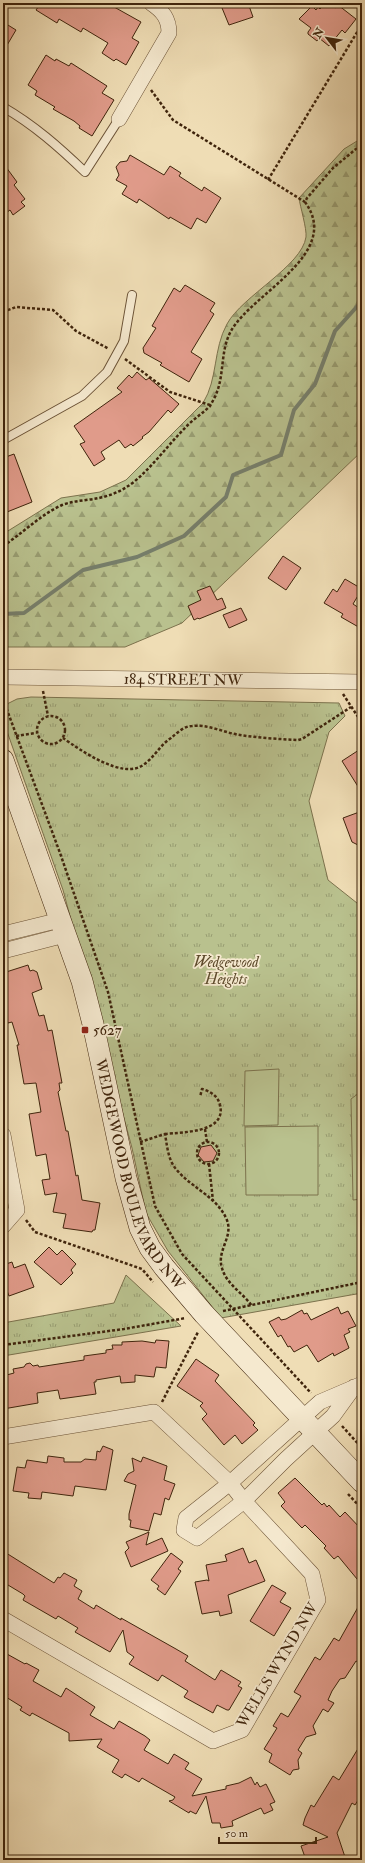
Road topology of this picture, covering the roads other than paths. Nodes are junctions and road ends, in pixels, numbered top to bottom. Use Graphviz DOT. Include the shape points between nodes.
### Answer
graph roads {
  1 [pos="151,3"];
  2 [pos="3,107"];
  3 [pos="119,118"];
  4 [pos="132,295"];
  5 [pos="3,440"];
  6 [pos="3,676"];
  7 [pos="362,682"];
  8 [pos="4,764"];
  9 [pos="62,927"];
  10 [pos="3,934"];
  11 [pos="3,952"];
  12 [pos="3,1135"];
  13 [pos="3,1226"];
  14 [pos="358,1386"];
  15 [pos="302,1417"];
  16 [pos="316,1432"];
  17 [pos="3,1437"];
  18 [pos="362,1482"];
  19 [pos="230,1483"];
  20 [pos="244,1501"];
  21 [pos="3,1620"];
  1 -- 3 [label="street" via="166,17 169,33"];
  2 -- 3 [label="lane" via="35,127 85,172"];
  4 -- 5 [label="lane" via="124,341 107,372 82,396"];
  6 -- 7 [label="street, 184 STREET NW"];
  8 -- 9 [label="street, WEDGEWOOD BOULEVARD NW"];
  9 -- 10 [label="street"];
  9 -- 11 [label="street"];
  9 -- 15 [label="street, WEDGEWOOD BOULEVARD NW" via="82,981 126,1178 150,1248 204,1314"];
  12 -- 13 [label="street" via="17,1210"];
  14 -- 15 [label="street" via="320,1402"];
  14 -- 16 [label="street"];
  15 -- 16 [label="street, WEDGEWOOD BOULEVARD NW"];
  15 -- 19 [label="street"];
  16 -- 18 [label="street, WEDGEWOOD BOULEVARD NW"];
  16 -- 20 [label="street"];
  17 -- 19 [label="street, WELLS WYND NW" via="154,1412"];
  19 -- 20 [label="street, WELLS WYND NW"];
  19 -- 20 [label="street" via="186,1518 184,1530 197,1538"];
  20 -- 21 [label="street, WELLS WYND NW" via="312,1574 318,1600 242,1730 213,1741"];
}
